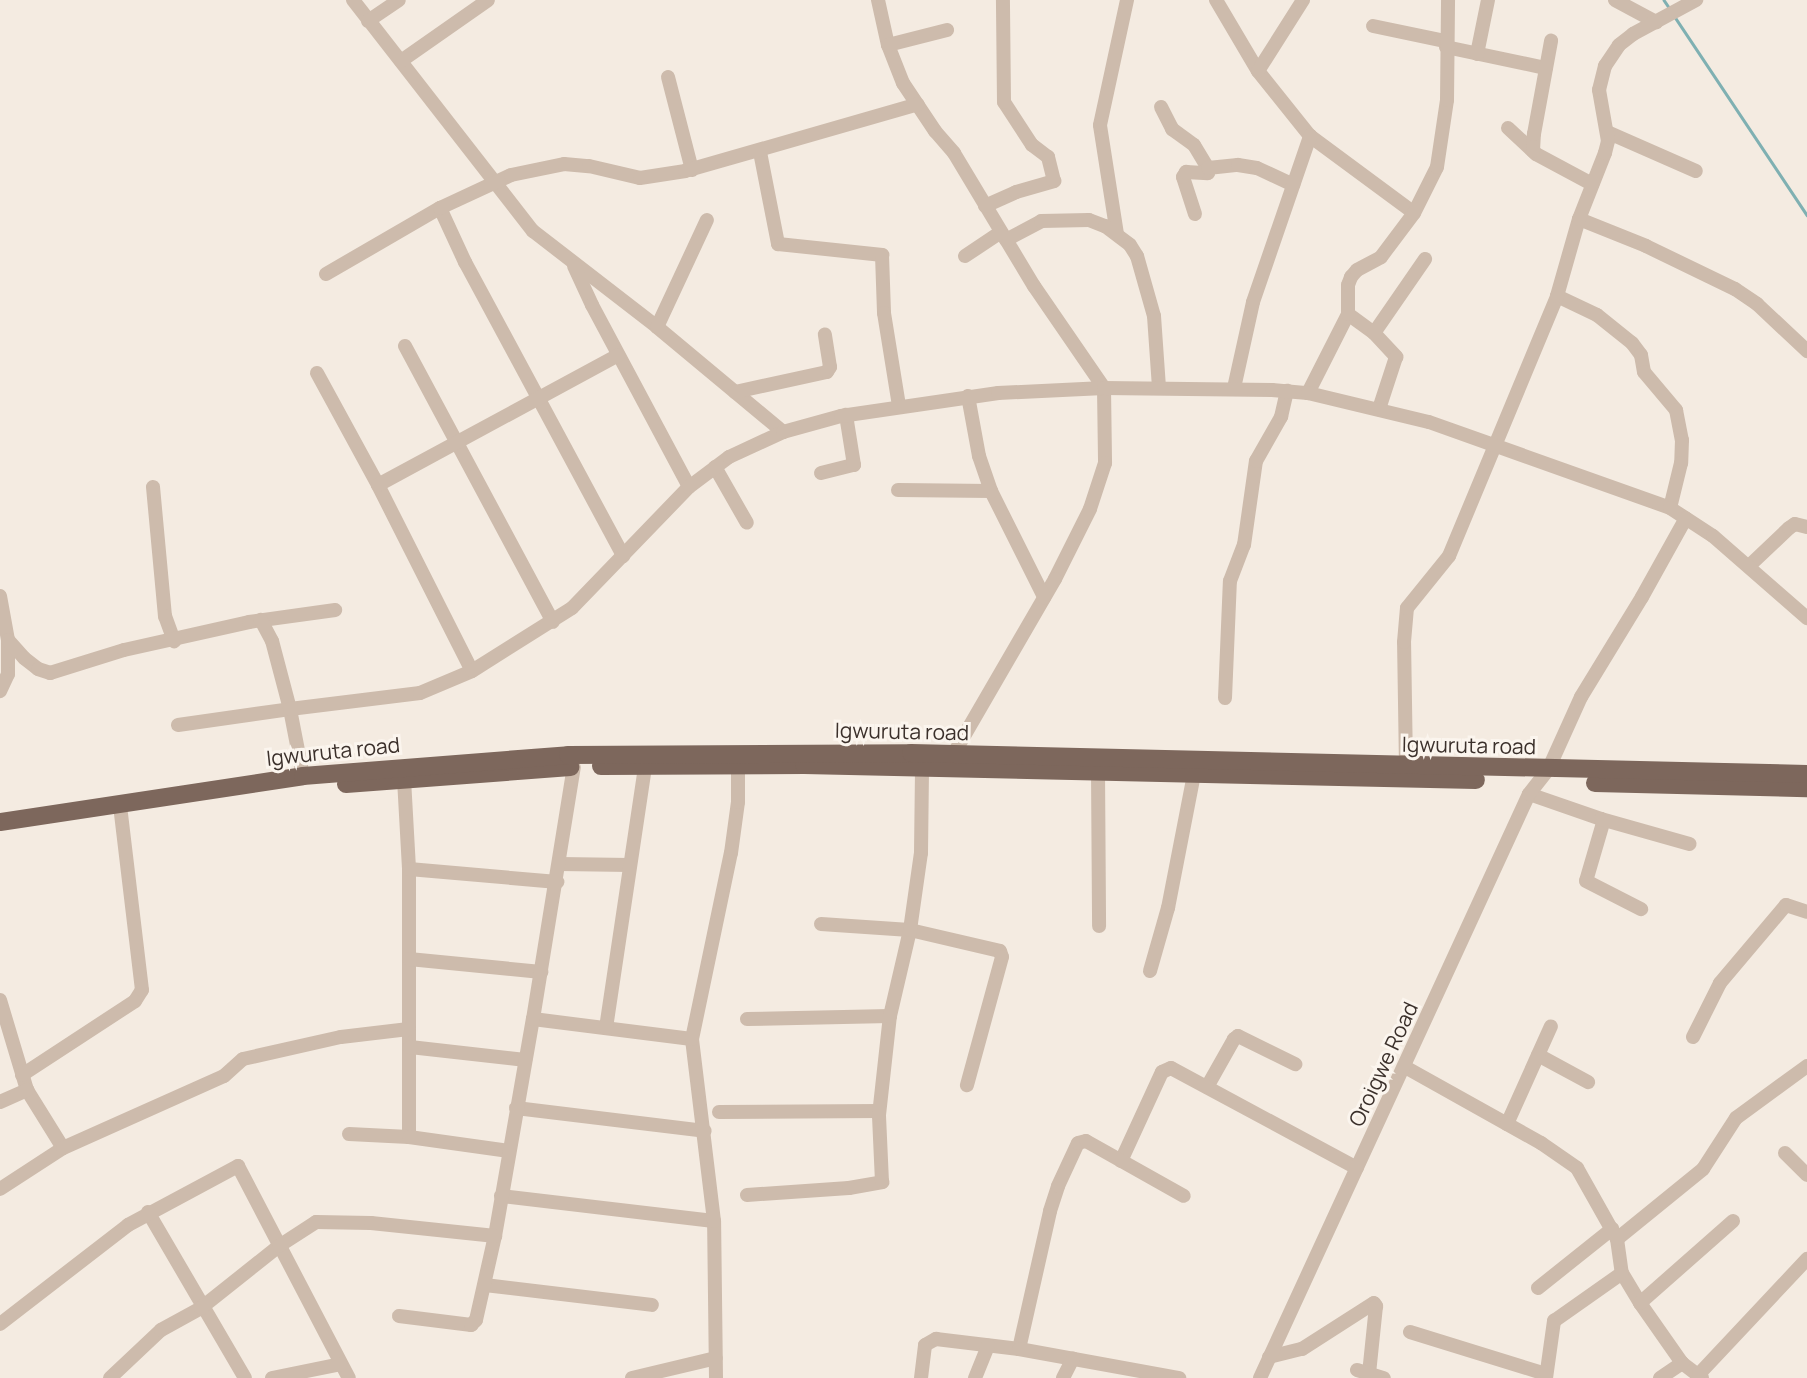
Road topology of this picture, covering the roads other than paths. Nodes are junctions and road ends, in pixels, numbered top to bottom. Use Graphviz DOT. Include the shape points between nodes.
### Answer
graph roads {
  1 [pos="353,0"];
  2 [pos="399,0"];
  3 [pos="488,0"];
  4 [pos="878,0"];
  5 [pos="1003,0"];
  6 [pos="1127,0"];
  7 [pos="1216,0"];
  8 [pos="1303,0"];
  9 [pos="1448,0"];
  10 [pos="1488,0"];
  11 [pos="1615,0"];
  12 [pos="1696,0"];
  13 [pos="1660,20"];
  14 [pos="368,21"];
  15 [pos="1373,26"];
  16 [pos="947,30"];
  17 [pos="1551,41"];
  18 [pos="1446,44"];
  19 [pos="888,45"];
  20 [pos="1477,54"];
  21 [pos="401,61"];
  22 [pos="1546,68"];
  23 [pos="1258,71"];
  24 [pos="668,77"];
  25 [pos="918,104"];
  26 [pos="1161,107"];
  27 [pos="1508,128"];
  28 [pos="1607,132"];
  29 [pos="1310,136"];
  30 [pos="1533,151"];
  31 [pos="760,152"];
  32 [pos="1208,168"];
  33 [pos="692,170"];
  34 [pos="1696,171"];
  35 [pos="496,181"];
  36 [pos="1592,184"];
  37 [pos="1293,185"];
  38 [pos="985,206"];
  39 [pos="440,208"];
  40 [pos="1414,213"];
  41 [pos="1195,215"];
  42 [pos="1579,219"];
  43 [pos="707,220"];
  44 [pos="1118,234"];
  45 [pos="1003,236"];
  46 [pos="965,256"];
  47 [pos="1425,259"];
  48 [pos="573,264"];
  49 [pos="326,274"];
  50 [pos="1557,296"];
  51 [pos="1348,314"];
  52 [pos="657,327"];
  53 [pos="1374,333"];
  54 [pos="825,334"];
  55 [pos="405,346"];
  56 [pos="1807,351"];
  57 [pos="618,355"];
  58 [pos="317,373"];
  59 [pos="1104,388"];
  60 [pos="1159,388"];
  61 [pos="1234,388"];
  62 [pos="1287,391"];
  63 [pos="735,392"];
  64 [pos="1308,393"];
  65 [pos="968,396"];
  66 [pos="538,399"];
  67 [pos="899,406"];
  68 [pos="1379,409"];
  69 [pos="846,415"];
  70 [pos="783,432"];
  71 [pos="458,443"];
  72 [pos="1495,444"];
  73 [pos="715,467"];
  74 [pos="821,473"];
  75 [pos="378,485"];
  76 [pos="153,487"];
  77 [pos="689,487"];
  78 [pos="898,490"];
  79 [pos="990,491"];
  80 [pos="1670,508"];
  81 [pos="1686,518"];
  82 [pos="747,523"];
  83 [pos="1807,527"];
  84 [pos="623,556"];
  85 [pos="1749,566"];
  86 [pos="0,596"];
  87 [pos="1044,597"];
  88 [pos="335,610"];
  89 [pos="1807,618"];
  90 [pos="261,620"];
  91 [pos="553,622"];
  92 [pos="8,640"];
  93 [pos="174,641"];
  94 [pos="472,671"];
  95 [pos="0,691"];
  96 [pos="1225,698"];
  97 [pos="290,709"];
  98 [pos="178,725"];
  99 [pos="953,755"];
  100 [pos="807,759"];
  101 [pos="738,764"];
  102 [pos="645,766"];
  103 [pos="1406,766"];
  104 [pos="574,767"];
  105 [pos="922,767"];
  106 [pos="1098,771"];
  107 [pos="1194,774"];
  108 [pos="1807,774"];
  109 [pos="303,776"];
  110 [pos="404,779"];
  111 [pos="1538,782"];
  112 [pos="1807,788"];
  113 [pos="121,813"];
  114 [pos="1601,819"];
  115 [pos="0,822"];
  116 [pos="0,834"];
  117 [pos="1690,844"];
  118 [pos="560,864"];
  119 [pos="630,865"];
  120 [pos="409,869"];
  121 [pos="557,882"];
  122 [pos="1641,909"];
  123 [pos="1807,912"];
  124 [pos="821,924"];
  125 [pos="1099,926"];
  126 [pos="910,930"];
  127 [pos="409,958"];
  128 [pos="1150,971"];
  129 [pos="541,972"];
  130 [pos="0,1000"];
  131 [pos="890,1016"];
  132 [pos="533,1019"];
  133 [pos="747,1019"];
  134 [pos="1551,1026"];
  135 [pos="606,1028"];
  136 [pos="409,1029"];
  137 [pos="1693,1037"];
  138 [pos="692,1039"];
  139 [pos="410,1047"];
  140 [pos="1538,1055"];
  141 [pos="525,1060"];
  142 [pos="1295,1064"];
  143 [pos="1405,1066"];
  144 [pos="1807,1066"];
  145 [pos="22,1074"];
  146 [pos="1588,1082"];
  147 [pos="967,1085"];
  148 [pos="1207,1087"];
  149 [pos="27,1090"];
  150 [pos="0,1102"];
  151 [pos="516,1108"];
  152 [pos="719,1111"];
  153 [pos="879,1111"];
  154 [pos="1507,1124"];
  155 [pos="705,1131"];
  156 [pos="349,1134"];
  157 [pos="409,1136"];
  158 [pos="63,1148"];
  159 [pos="509,1151"];
  160 [pos="1785,1153"];
  161 [pos="1121,1161"];
  162 [pos="1357,1168"];
  163 [pos="1807,1175"];
  164 [pos="0,1189"];
  165 [pos="747,1195"];
  166 [pos="501,1196"];
  167 [pos="1184,1196"];
  168 [pos="148,1212"];
  169 [pos="715,1221"];
  170 [pos="1733,1221"];
  171 [pos="1614,1234"];
  172 [pos="495,1236"];
  173 [pos="279,1246"];
  174 [pos="1805,1266"];
  175 [pos="1622,1273"];
  176 [pos="485,1285"];
  177 [pos="1538,1288"];
  178 [pos="1640,1303"];
  179 [pos="652,1305"];
  180 [pos="201,1308"];
  181 [pos="398,1316"];
  182 [pos="0,1324"];
  183 [pos="1410,1332"];
  184 [pos="988,1345"];
  185 [pos="1018,1349"];
  186 [pos="1269,1357"];
  187 [pos="716,1358"];
  188 [pos="1073,1358"];
  189 [pos="1682,1363"];
  190 [pos="341,1364"];
  191 [pos="1370,1374"];
  192 [pos="117,1376"];
  193 [pos="1546,1376"];
  194 [pos="1701,1376"];
  195 [pos="245,1378"];
  196 [pos="272,1378"];
  197 [pos="349,1378"];
  198 [pos="632,1378"];
  199 [pos="716,1378"];
  200 [pos="920,1378"];
  201 [pos="975,1378"];
  202 [pos="1063,1378"];
  203 [pos="1179,1378"];
  204 [pos="1260,1378"];
  205 [pos="1660,1378"];
  1 -- 14 [label="street"];
  2 -- 14 [label="street"];
  3 -- 21 [label="street"];
  4 -- 19 [label="street"];
  5 -- 38 [label="street" via="1004,102 1032,145 1048,157 1054,181"];
  6 -- 44 [label="street" via="1100,125"];
  7 -- 23 [label="street"];
  8 -- 23 [label="street"];
  9 -- 18 [label="street"];
  10 -- 20 [label="street"];
  11 -- 13 [label="street"];
  12 -- 13 [label="street"];
  13 -- 28 [label="street" via="1619,46 1605,66 1599,90"];
  14 -- 21 [label="street"];
  15 -- 18 [label="street"];
  16 -- 19 [label="street"];
  17 -- 22 [label="street"];
  18 -- 20 [label="street"];
  18 -- 40 [label="street" via="1447,100 1440,152 1434,176"];
  19 -- 25 [label="street" via="903,83"];
  20 -- 22 [label="street"];
  21 -- 35 [label="street"];
  22 -- 30 [label="street"];
  23 -- 29 [label="street"];
  24 -- 33 [label="street"];
  25 -- 31 [label="street"];
  25 -- 38 [label="street"];
  26 -- 32 [label="street" via="1172,129 1194,145"];
  27 -- 30 [label="street"];
  28 -- 34 [label="street"];
  28 -- 36 [label="street" via="1605,153"];
  29 -- 37 [label="street"];
  29 -- 40 [label="street"];
  30 -- 36 [label="street"];
  31 -- 33 [label="street"];
  31 -- 67 [label="street" via="778,244 882,255 884,313"];
  32 -- 37 [label="street" via="1249,166"];
  32 -- 41 [label="street" via="1208,173 1183,174"];
  33 -- 35 [label="street" via="640,178 565,164"];
  35 -- 39 [label="street"];
  35 -- 48 [label="street" via="533,231"];
  36 -- 42 [label="street"];
  37 -- 61 [label="street" via="1253,302"];
  38 -- 45 [label="street"];
  39 -- 49 [label="street"];
  39 -- 66 [label="street"];
  40 -- 51 [label="street" via="1378,260 1351,277"];
  42 -- 50 [label="street"];
  42 -- 56 [label="street" via="1735,289"];
  43 -- 52 [label="street"];
  44 -- 45 [label="street" via="1089,220 1045,220"];
  44 -- 60 [label="street" via="1136,252 1150,297"];
  45 -- 46 [label="street"];
  45 -- 59 [label="street"];
  47 -- 53 [label="street"];
  48 -- 52 [label="street"];
  48 -- 57 [label="street"];
  50 -- 72 [label="street"];
  50 -- 80 [label="street" via="1597,315 1632,342 1643,359 1644,372 1676,410 1681,463"];
  51 -- 53 [label="street"];
  51 -- 64 [label="street"];
  52 -- 63 [label="street"];
  53 -- 68 [label="street" via="1396,358"];
  54 -- 63 [label="street" via="827,372"];
  55 -- 71 [label="street"];
  57 -- 66 [label="street"];
  57 -- 77 [label="street"];
  58 -- 75 [label="street"];
  59 -- 60 [label="street"];
  59 -- 65 [label="street"];
  59 -- 87 [label="street" via="1104,472 1074,545"];
  60 -- 61 [label="street"];
  61 -- 62 [label="street"];
  62 -- 64 [label="street"];
  62 -- 96 [label="street" via="1281,417 1256,461 1244,545 1230,581"];
  63 -- 70 [label="street"];
  64 -- 68 [label="street"];
  65 -- 67 [label="street"];
  65 -- 79 [label="street"];
  66 -- 71 [label="street"];
  66 -- 84 [label="street"];
  67 -- 69 [label="street"];
  68 -- 72 [label="street"];
  69 -- 70 [label="street"];
  69 -- 74 [label="street" via="854,465"];
  70 -- 73 [label="street"];
  71 -- 75 [label="street"];
  71 -- 91 [label="street"];
  72 -- 80 [label="street"];
  72 -- 103 [label="street" via="1449,556 1407,608"];
  73 -- 77 [label="street"];
  73 -- 82 [label="street"];
  75 -- 94 [label="street"];
  76 -- 93 [label="street" via="165,616"];
  77 -- 84 [label="street"];
  78 -- 79 [label="street"];
  79 -- 87 [label="street"];
  80 -- 81 [label="street"];
  81 -- 85 [label="street"];
  81 -- 111 [label="street, Oroigwe Road" via="1581,697"];
  83 -- 85 [label="street" via="1795,524 1789,528"];
  84 -- 91 [label="street" via="588,594"];
  85 -- 89 [label="street"];
  86 -- 92 [label="street"];
  87 -- 99 [label="street"];
  88 -- 90 [label="street"];
  90 -- 93 [label="street"];
  90 -- 97 [label="street" via="272,641"];
  91 -- 94 [label="street"];
  92 -- 93 [label="street" via="24,658 50,673 124,650"];
  92 -- 95 [label="street" via="8,674"];
  94 -- 97 [label="street" via="420,693"];
  97 -- 98 [label="street"];
  97 -- 109 [label="street"];
  99 -- 100 [label="main road, Igwuruta road"];
  99 -- 103 [label="main road, Igwuruta road"];
  100 -- 101 [label="main road, Igwuruta road"];
  100 -- 105 [label="main road, Igwuruta road"];
  100 -- 109 [label="main road, Igwuruta road" via="568,755"];
  101 -- 102 [label="main road, Igwuruta road"];
  101 -- 138 [label="street" via="731,853"];
  102 -- 104 [label="main road, Igwuruta road"];
  102 -- 119 [label="street"];
  103 -- 111 [label="main road, Igwuruta road"];
  104 -- 110 [label="main road, Igwuruta road"];
  104 -- 118 [label="street"];
  105 -- 106 [label="main road, Igwuruta road"];
  105 -- 126 [label="street" via="921,853"];
  106 -- 107 [label="main road, Igwuruta road"];
  106 -- 125 [label="street"];
  107 -- 111 [label="main road, Igwuruta road"];
  107 -- 128 [label="street" via="1168,908"];
  108 -- 111 [label="main road, Igwuruta road"];
  109 -- 115 [label="main road, Igwuruta road"];
  110 -- 113 [label="main road, Igwuruta road" via="299,788"];
  110 -- 120 [label="street"];
  111 -- 112 [label="main road, Igwuruta road"];
  111 -- 114 [label="street"];
  111 -- 143 [label="street, Oroigwe Road"];
  113 -- 116 [label="main road, Igwuruta road"];
  113 -- 145 [label="street" via="142,990 135,1001"];
  114 -- 117 [label="street"];
  114 -- 122 [label="street" via="1586,881"];
  118 -- 119 [label="street"];
  118 -- 121 [label="street"];
  119 -- 135 [label="street"];
  120 -- 121 [label="street"];
  120 -- 127 [label="street"];
  121 -- 129 [label="street"];
  123 -- 137 [label="street" via="1786,905 1720,983"];
  124 -- 126 [label="street"];
  126 -- 131 [label="street"];
  126 -- 147 [label="street" via="1002,953"];
  127 -- 129 [label="street"];
  127 -- 136 [label="street"];
  129 -- 132 [label="street"];
  130 -- 145 [label="street"];
  131 -- 133 [label="street"];
  131 -- 153 [label="street"];
  132 -- 135 [label="street"];
  132 -- 141 [label="street"];
  134 -- 140 [label="street"];
  135 -- 138 [label="street"];
  136 -- 139 [label="street"];
  136 -- 158 [label="street" via="341,1037 243,1059 224,1076"];
  138 -- 155 [label="street"];
  139 -- 141 [label="street"];
  139 -- 157 [label="street"];
  140 -- 146 [label="street"];
  140 -- 154 [label="street"];
  141 -- 151 [label="street"];
  142 -- 148 [label="street" via="1238,1036"];
  143 -- 154 [label="street"];
  143 -- 162 [label="street, Oroigwe Road"];
  144 -- 171 [label="street" via="1731,1123 1703,1169"];
  145 -- 149 [label="street"];
  148 -- 161 [label="street" via="1166,1069"];
  148 -- 162 [label="street"];
  149 -- 150 [label="street"];
  149 -- 158 [label="street"];
  151 -- 155 [label="street"];
  151 -- 159 [label="street"];
  152 -- 153 [label="street"];
  153 -- 165 [label="street" via="883,1179 879,1184"];
  154 -- 171 [label="street" via="1577,1168"];
  155 -- 169 [label="street"];
  156 -- 157 [label="street"];
  157 -- 159 [label="street"];
  158 -- 164 [label="street"];
  159 -- 166 [label="street"];
  160 -- 163 [label="street"];
  161 -- 167 [label="street"];
  161 -- 185 [label="street" via="1086,1141 1077,1143 1050,1211"];
  162 -- 186 [label="street, Oroigwe Road"];
  166 -- 169 [label="street"];
  166 -- 172 [label="street"];
  168 -- 173 [label="street" via="238,1166"];
  168 -- 180 [label="street"];
  168 -- 182 [label="street"];
  169 -- 187 [label="street"];
  170 -- 178 [label="street"];
  171 -- 175 [label="street"];
  171 -- 177 [label="street"];
  172 -- 173 [label="street" via="316,1222"];
  172 -- 176 [label="street"];
  173 -- 180 [label="street"];
  173 -- 190 [label="street"];
  174 -- 194 [label="street"];
  175 -- 178 [label="street"];
  175 -- 193 [label="street" via="1555,1321"];
  176 -- 179 [label="street"];
  176 -- 181 [label="street" via="474,1324"];
  178 -- 189 [label="street"];
  180 -- 192 [label="street" via="161,1330"];
  180 -- 195 [label="street"];
  183 -- 193 [label="street"];
  184 -- 185 [label="street"];
  184 -- 200 [label="street" via="930,1340 925,1345"];
  184 -- 201 [label="street"];
  185 -- 188 [label="street"];
  186 -- 191 [label="street" via="1302,1349 1374,1303"];
  186 -- 204 [label="street, Oroigwe Road"];
  187 -- 198 [label="street"];
  187 -- 199 [label="street"];
  188 -- 202 [label="street"];
  188 -- 203 [label="street"];
  189 -- 194 [label="street"];
  189 -- 205 [label="street"];
  190 -- 196 [label="street"];
  190 -- 197 [label="street"];
}
